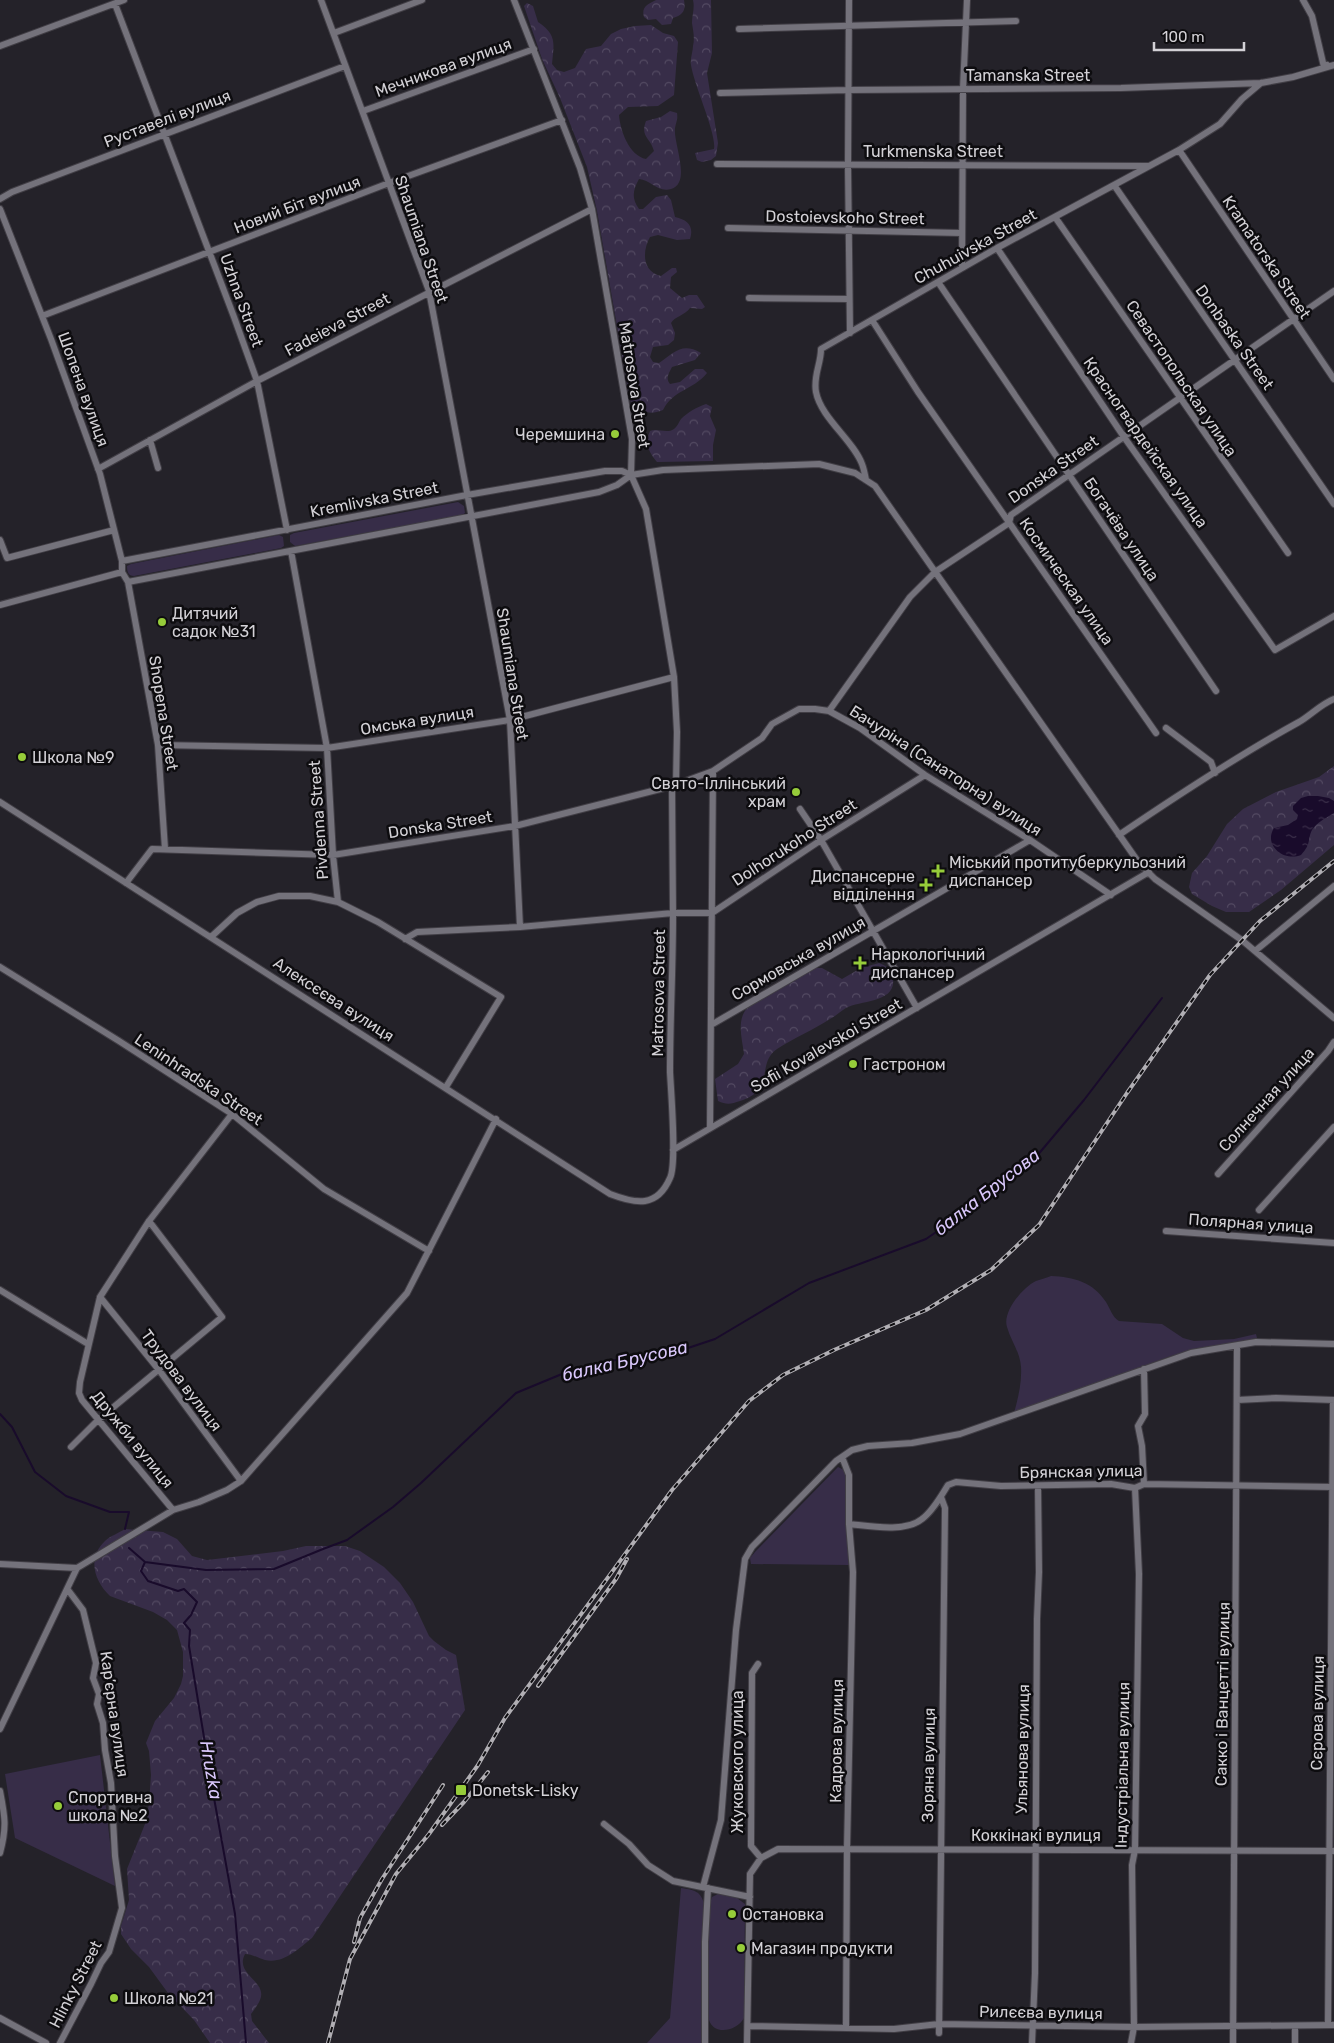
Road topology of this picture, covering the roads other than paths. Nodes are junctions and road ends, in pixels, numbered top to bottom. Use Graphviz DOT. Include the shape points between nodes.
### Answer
graph roads {
  1 [pos="124,0"];
  2 [pos="321,0"];
  3 [pos="422,0"];
  4 [pos="514,0"];
  5 [pos="849,0"];
  6 [pos="967,0"];
  7 [pos="1303,0"];
  8 [pos="115,4"];
  9 [pos="1016,21"];
  10 [pos="966,22"];
  11 [pos="849,25"];
  12 [pos="739,28"];
  13 [pos="334,33"];
  14 [pos="0,46"];
  15 [pos="534,49"];
  16 [pos="1334,63"];
  17 [pos="345,66"];
  18 [pos="1324,67"];
  19 [pos="1261,83"];
  20 [pos="963,89"];
  21 [pos="848,90"];
  22 [pos="720,92"];
  23 [pos="363,111"];
  24 [pos="562,120"];
  25 [pos="164,134"];
  26 [pos="1179,150"];
  27 [pos="717,164"];
  28 [pos="848,164"];
  29 [pos="963,165"];
  30 [pos="1149,166"];
  31 [pos="389,183"];
  32 [pos="1114,186"];
  33 [pos="0,199"];
  34 [pos="0,209"];
  35 [pos="592,209"];
  36 [pos="1055,217"];
  37 [pos="728,228"];
  38 [pos="849,232"];
  39 [pos="962,233"];
  40 [pos="997,248"];
  41 [pos="210,253"];
  42 [pos="962,268"];
  43 [pos="938,282"];
  44 [pos="429,291"];
  45 [pos="1334,292"];
  46 [pos="749,298"];
  47 [pos="849,299"];
  48 [pos="42,316"];
  49 [pos="872,320"];
  50 [pos="1292,320"];
  51 [pos="850,333"];
  52 [pos="1234,361"];
  53 [pos="1334,379"];
  54 [pos="257,382"];
  55 [pos="1180,398"];
  56 [pos="1124,437"];
  57 [pos="150,440"];
  58 [pos="98,468"];
  59 [pos="158,468"];
  60 [pos="632,475"];
  61 [pos="1069,475"];
  62 [pos="866,480"];
  63 [pos="467,495"];
  64 [pos="1334,504"];
  65 [pos="471,516"];
  66 [pos="1009,522"];
  67 [pos="114,530"];
  68 [pos="287,530"];
  69 [pos="0,540"];
  70 [pos="291,551"];
  71 [pos="1288,553"];
  72 [pos="122,561"];
  73 [pos="122,572"];
  74 [pos="935,572"];
  75 [pos="128,582"];
  76 [pos="0,605"];
  77 [pos="1334,616"];
  78 [pos="674,677"];
  79 [pos="1216,691"];
  80 [pos="1334,699"];
  81 [pos="830,711"];
  82 [pos="510,720"];
  83 [pos="1166,728"];
  84 [pos="1156,733"];
  85 [pos="158,745"];
  86 [pos="327,748"];
  87 [pos="713,771"];
  88 [pos="1215,773"];
  89 [pos="925,775"];
  90 [pos="674,785"];
  91 [pos="0,802"];
  92 [pos="800,809"];
  93 [pos="515,826"];
  94 [pos="1120,835"];
  95 [pos="820,840"];
  96 [pos="1030,840"];
  97 [pos="164,849"];
  98 [pos="333,855"];
  99 [pos="1148,872"];
  100 [pos="126,883"];
  101 [pos="1334,886"];
  102 [pos="1111,895"];
  103 [pos="338,902"];
  104 [pos="673,913"];
  105 [pos="712,913"];
  106 [pos="520,927"];
  107 [pos="873,930"];
  108 [pos="211,937"];
  109 [pos="405,939"];
  110 [pos="1255,951"];
  111 [pos="0,967"];
  112 [pos="917,1008"];
  113 [pos="1334,1018"];
  114 [pos="710,1025"];
  115 [pos="1334,1042"];
  116 [pos="446,1087"];
  117 [pos="232,1114"];
  118 [pos="496,1119"];
  119 [pos="1334,1127"];
  120 [pos="710,1128"];
  121 [pos="672,1150"];
  122 [pos="1218,1174"];
  123 [pos="658,1196"];
  124 [pos="1260,1210"];
  125 [pos="149,1221"];
  126 [pos="1166,1231"];
  127 [pos="1334,1243"];
  128 [pos="429,1251"];
  129 [pos="0,1290"];
  130 [pos="100,1297"];
  131 [pos="88,1344"];
  132 [pos="1334,1344"];
  133 [pos="1237,1346"];
  134 [pos="1144,1368"];
  135 [pos="159,1370"];
  136 [pos="1237,1400"];
  137 [pos="1334,1400"];
  138 [pos="98,1420"];
  139 [pos="71,1447"];
  140 [pos="842,1457"];
  141 [pos="241,1481"];
  142 [pos="1144,1484"];
  143 [pos="1038,1486"];
  144 [pos="1237,1487"];
  145 [pos="1333,1487"];
  146 [pos="1135,1488"];
  147 [pos="941,1497"];
  148 [pos="173,1510"];
  149 [pos="849,1524"];
  150 [pos="0,1564"];
  151 [pos="78,1568"];
  152 [pos="68,1590"];
  153 [pos="758,1664"];
  154 [pos="0,1729"];
  155 [pos="0,1791"];
  156 [pos="604,1824"];
  157 [pos="847,1849"];
  158 [pos="941,1849"];
  159 [pos="1035,1849"];
  160 [pos="1136,1850"];
  161 [pos="1233,1850"];
  162 [pos="1332,1851"];
  163 [pos="0,1854"];
  164 [pos="761,1858"];
  165 [pos="705,1888"];
  166 [pos="750,1897"];
  167 [pos="122,1908"];
  168 [pos="0,2018"];
  169 [pos="939,2024"];
  170 [pos="1331,2025"];
  171 [pos="748,2026"];
  172 [pos="1033,2026"];
  173 [pos="1234,2026"];
  174 [pos="1296,2026"];
  175 [pos="1134,2027"];
  176 [pos="846,2028"];
  177 [pos="939,2033"];
  178 [pos="46,2043"];
  179 [pos="60,2043"];
  180 [pos="705,2043"];
  181 [pos="747,2043"];
  182 [pos="1032,2043"];
  183 [pos="1132,2043"];
  184 [pos="1233,2043"];
  185 [pos="1295,2043"];
  1 -- 8 [label="street"];
  2 -- 13 [label="street, Shaumiana Street"];
  3 -- 13 [label="street"];
  4 -- 15 [label="street, Matrosova Street"];
  5 -- 11 [label="street"];
  6 -- 10 [label="street"];
  7 -- 18 [label="street" via="1312,16"];
  8 -- 14 [label="street"];
  8 -- 25 [label="street, Uzhna Street"];
  9 -- 10 [label="street"];
  10 -- 11 [label="street"];
  10 -- 20 [label="street"];
  11 -- 12 [label="street"];
  11 -- 21 [label="street"];
  13 -- 17 [label="street, Shaumiana Street"];
  15 -- 23 [label="street, Мечникова вулиця"];
  15 -- 24 [label="street, Matrosova Street"];
  16 -- 18 [label="street, Tamanska Street"];
  17 -- 23 [label="street, Shaumiana Street"];
  17 -- 25 [label="street, Руставелі вулиця"];
  18 -- 19 [label="street, Tamanska Street"];
  19 -- 20 [label="street, Tamanska Street"];
  19 -- 26 [label="street, Chuhuivska Street" via="1220,124"];
  20 -- 21 [label="street, Tamanska Street"];
  20 -- 29 [label="street"];
  21 -- 22 [label="street, Tamanska Street"];
  21 -- 28 [label="street"];
  23 -- 31 [label="street, Shaumiana Street"];
  24 -- 31 [label="street, Новий Біт вулиця"];
  24 -- 35 [label="street, Matrosova Street"];
  25 -- 33 [label="street, Руставелі вулиця"];
  25 -- 41 [label="street, Uzhna Street"];
  26 -- 30 [label="street, Chuhuivska Street"];
  26 -- 50 [label="street, Kramatorska Street"];
  27 -- 28 [label="street, Turkmenska Street"];
  28 -- 29 [label="street, Turkmenska Street"];
  28 -- 38 [label="street"];
  29 -- 30 [label="street, Turkmenska Street"];
  29 -- 39 [label="street"];
  30 -- 32 [label="street, Chuhuivska Street"];
  31 -- 41 [label="street, Новий Біт вулиця"];
  31 -- 44 [label="street, Shaumiana Street"];
  32 -- 36 [label="street, Chuhuivska Street"];
  32 -- 52 [label="street, Donbaska Street"];
  34 -- 48 [label="street, Шопена вулиця"];
  35 -- 44 [label="street, Fadeieva Street"];
  35 -- 60 [label="street, Matrosova Street" via="632,439"];
  36 -- 40 [label="street, Chuhuivska Street"];
  36 -- 55 [label="street, Севастопольская улица"];
  37 -- 38 [label="street, Dostoievskoho Street"];
  38 -- 39 [label="street, Dostoievskoho Street"];
  38 -- 47 [label="street"];
  39 -- 42 [label="street"];
  40 -- 42 [label="street, Chuhuivska Street"];
  40 -- 56 [label="street, Красногвардейская улица"];
  41 -- 48 [label="street, Новий Біт вулиця"];
  41 -- 54 [label="street, Uzhna Street"];
  42 -- 43 [label="street, Chuhuivska Street"];
  43 -- 49 [label="street, Chuhuivska Street"];
  43 -- 61 [label="street, Богачёва улица"];
  44 -- 54 [label="street, Fadeieva Street"];
  44 -- 63 [label="street, Shaumiana Street"];
  45 -- 50 [label="street, Donska Street"];
  46 -- 47 [label="street"];
  47 -- 51 [label="street"];
  48 -- 58 [label="street, Шопена вулиця"];
  49 -- 51 [label="street, Chuhuivska Street"];
  49 -- 66 [label="street, Космическая улица"];
  50 -- 52 [label="street, Donska Street"];
  50 -- 53 [label="street, Kramatorska Street"];
  51 -- 62 [label="street, Chuhuivska Street" via="821,349 816,392 822,406 862,463"];
  52 -- 55 [label="street, Donska Street"];
  52 -- 64 [label="street, Donbaska Street"];
  54 -- 57 [label="street, Fadeieva Street"];
  54 -- 68 [label="street, Uzhna Street"];
  55 -- 56 [label="street, Donska Street"];
  55 -- 71 [label="street, Севастопольская улица"];
  56 -- 61 [label="street, Donska Street"];
  56 -- 77 [label="street, Красногвардейская улица" via="1276,650"];
  57 -- 58 [label="street, Fadeieva Street"];
  57 -- 59 [label="street"];
  58 -- 67 [label="street, Шопена вулиця"];
  60 -- 62 [label="street, Kremlivska Street" via="663,470 820,464 855,473"];
  60 -- 63 [label="street, Kremlivska Street" via="613,470"];
  60 -- 65 [label="street, Kremlivska Street" via="599,492"];
  60 -- 78 [label="street, Matrosova Street" via="646,509"];
  61 -- 66 [label="street, Donska Street" via="1010,516"];
  61 -- 79 [label="street, Богачёва улица"];
  62 -- 74 [label="street, Kremlivska Street" via="876,486"];
  63 -- 65 [label="street, Shaumiana Street"];
  63 -- 68 [label="street, Kremlivska Street"];
  65 -- 70 [label="street, Kremlivska Street"];
  65 -- 82 [label="street, Shaumiana Street"];
  66 -- 74 [label="street, Donska Street"];
  66 -- 84 [label="street, Космическая улица"];
  67 -- 69 [label="street" via="7,558"];
  67 -- 72 [label="street, Шопена вулиця"];
  68 -- 72 [label="street, Kremlivska Street"];
  70 -- 75 [label="street, Kremlivska Street"];
  70 -- 86 [label="street, Pivdenna Street"];
  72 -- 73 [label="street, Шопена вулиця"];
  73 -- 75 [label="street"];
  73 -- 76 [label="street"];
  74 -- 81 [label="street, Donska Street" via="910,597"];
  74 -- 94 [label="street"];
  75 -- 85 [label="street, Shopena Street"];
  78 -- 82 [label="street, Омська вулиця"];
  78 -- 90 [label="street, Matrosova Street" via="677,732"];
  80 -- 88 [label="street"];
  81 -- 87 [label="street, Бачуріна (Санаторна) вулиця" via="799,709 772,724 762,738"];
  81 -- 89 [label="street, Бачуріна (Санаторна) вулиця" via="860,728"];
  82 -- 86 [label="street, Омська вулиця"];
  82 -- 93 [label="street, Shaumiana Street"];
  83 -- 88 [label="street" via="1211,762"];
  85 -- 86 [label="street, Омська вулиця"];
  85 -- 97 [label="street, Shopena Street"];
  86 -- 98 [label="street, Pivdenna Street"];
  87 -- 90 [label="street, Donska Street"];
  87 -- 105 [label="street"];
  88 -- 94 [label="street"];
  89 -- 95 [label="street, Dolhorukoho Street"];
  89 -- 96 [label="street, Бачуріна (Санаторна) вулиця"];
  90 -- 93 [label="street, Donska Street"];
  90 -- 104 [label="street, Matrosova Street"];
  91 -- 100 [label="street, Алексєєва вулиця"];
  92 -- 95 [label="street"];
  93 -- 98 [label="street, Donska Street"];
  93 -- 106 [label="street, Shaumiana Street"];
  94 -- 99 [label="street"];
  95 -- 105 [label="street, Dolhorukoho Street"];
  95 -- 107 [label="street"];
  96 -- 102 [label="street, Бачуріна (Санаторна) вулиця"];
  96 -- 107 [label="street, Сормовська вулиця"];
  97 -- 98 [label="street, Donska Street"];
  97 -- 100 [label="street" via="152,849"];
  98 -- 103 [label="street, Pivdenna Street"];
  99 -- 102 [label="street, Sofii Kovalevskoi Street"];
  99 -- 110 [label="street"];
  100 -- 108 [label="street, Алексєєва вулиця"];
  101 -- 110 [label="street"];
  102 -- 112 [label="street, Sofii Kovalevskoi Street"];
  103 -- 108 [label="street" via="310,896 279,896 257,902 237,914"];
  103 -- 109 [label="street, Pivdenna Street"];
  104 -- 105 [label="street"];
  104 -- 106 [label="street"];
  104 -- 121 [label="street, Matrosova Street"];
  105 -- 114 [label="street"];
  106 -- 109 [label="street" via="417,932"];
  107 -- 112 [label="street"];
  107 -- 114 [label="street, Сормовська вулиця"];
  108 -- 116 [label="street, Алексєєва вулиця"];
  109 -- 116 [label="street, Pivdenna Street" via="501,997"];
  110 -- 113 [label="street"];
  111 -- 117 [label="street, Leninhradska Street"];
  112 -- 120 [label="street, Sofii Kovalevskoi Street"];
  114 -- 120 [label="street"];
  115 -- 122 [label="street, Солнечная улица"];
  116 -- 118 [label="street, Алексєєва вулиця"];
  117 -- 125 [label="street"];
  117 -- 128 [label="street, Leninhradska Street" via="324,1189"];
  118 -- 123 [label="street, Алексєєва вулиця" via="610,1194 642,1203"];
  118 -- 128 [label="street"];
  119 -- 124 [label="street"];
  120 -- 121 [label="street, Sofii Kovalevskoi Street"];
  121 -- 123 [label="street, Matrosova Street" via="671,1177"];
  125 -- 130 [label="street"];
  125 -- 135 [label="street" via="222,1318"];
  126 -- 127 [label="street, Полярная улица"];
  128 -- 141 [label="street" via="407,1293"];
  129 -- 131 [label="street"];
  130 -- 131 [label="street"];
  130 -- 135 [label="street, Трудова вулиця"];
  131 -- 138 [label="street, Дружби вулиця" via="79,1393"];
  132 -- 133 [label="street" via="1256,1342"];
  133 -- 134 [label="street" via="1191,1353"];
  133 -- 136 [label="street, Сакко і Ванцетті вулиця"];
  134 -- 140 [label="street" via="960,1434 912,1443 868,1446 852,1450"];
  134 -- 142 [label="street" via="1145,1414 1138,1426"];
  135 -- 138 [label="street"];
  135 -- 141 [label="street, Трудова вулиця"];
  136 -- 137 [label="street"];
  136 -- 144 [label="street, Сакко і Ванцетті вулиця"];
  137 -- 145 [label="street, Сєрова вулиця"];
  138 -- 139 [label="street"];
  138 -- 148 [label="street, Дружби вулиця"];
  140 -- 149 [label="street, Кадрова вулиця" via="849,1475"];
  140 -- 165 [label="street" via="752,1547 745,1559 721,1820"];
  141 -- 148 [label="street" via="227,1490"];
  142 -- 144 [label="street, Брянская улица"];
  142 -- 146 [label="street, Брянская улица"];
  143 -- 146 [label="street, Брянская улица" via="1111,1484"];
  143 -- 147 [label="street, Брянская улица" via="956,1482 948,1485"];
  143 -- 159 [label="street, Ульянова вулиця" via="1040,1572"];
  144 -- 145 [label="street, Брянская улица"];
  144 -- 161 [label="street, Сакко і Ванцетті вулиця"];
  145 -- 162 [label="street, Сєрова вулиця"];
  146 -- 160 [label="street, Індустріальна вулиця" via="1139,1574"];
  147 -- 149 [label="street, Брянская улица" via="922,1520 903,1526"];
  147 -- 158 [label="street, Зоряна вулиця" via="945,1508"];
  148 -- 151 [label="street"];
  149 -- 157 [label="street, Кадрова вулиця" via="853,1572"];
  150 -- 151 [label="street"];
  151 -- 152 [label="street"];
  152 -- 154 [label="street"];
  152 -- 167 [label="street, Кар’єрна вулиця" via="83,1610 96,1663 93,1678 99,1694 97,1704 103,1723 111,1783"];
  153 -- 164 [label="street, Жуковского улица" via="752,1673 751,1846"];
  155 -- 163 [label="street" via="6,1822"];
  156 -- 165 [label="street" via="648,1865 673,1881"];
  157 -- 158 [label="street, Коккінакі вулиця"];
  157 -- 164 [label="street, Коккінакі вулиця" via="778,1849"];
  157 -- 176 [label="street, Кадрова вулиця"];
  158 -- 159 [label="street, Коккінакі вулиця"];
  158 -- 169 [label="street, Зоряна вулиця"];
  159 -- 160 [label="street, Коккінакі вулиця"];
  159 -- 172 [label="street, Ульянова вулиця"];
  160 -- 161 [label="street, Коккінакі вулиця"];
  160 -- 175 [label="street, Індустріальна вулиця" via="1132,1865"];
  161 -- 162 [label="street, Коккінакі вулиця"];
  161 -- 173 [label="street, Сакко і Ванцетті вулиця"];
  162 -- 170 [label="street, Сєрова вулиця"];
  164 -- 166 [label="street" via="750,1874"];
  165 -- 166 [label="street"];
  165 -- 180 [label="street"];
  166 -- 171 [label="street"];
  167 -- 179 [label="street, Hlinky Street" via="109,1952"];
  168 -- 178 [label="street"];
  169 -- 172 [label="street, Рилєєва вулиця"];
  169 -- 176 [label="street, Рилєєва вулиця" via="894,2029"];
  169 -- 177 [label="street, Зоряна вулиця"];
  170 -- 174 [label="street, Рилєєва вулиця"];
  171 -- 176 [label="street, Рилєєва вулиця"];
  171 -- 181 [label="street"];
  172 -- 175 [label="street, Рилєєва вулиця"];
  172 -- 182 [label="street, Ульянова вулиця"];
  173 -- 174 [label="street, Рилєєва вулиця"];
  173 -- 175 [label="street, Рилєєва вулиця"];
  173 -- 184 [label="street, Сакко і Ванцетті вулиця"];
  174 -- 185 [label="street"];
  175 -- 183 [label="street, Індустріальна вулиця"];
}
